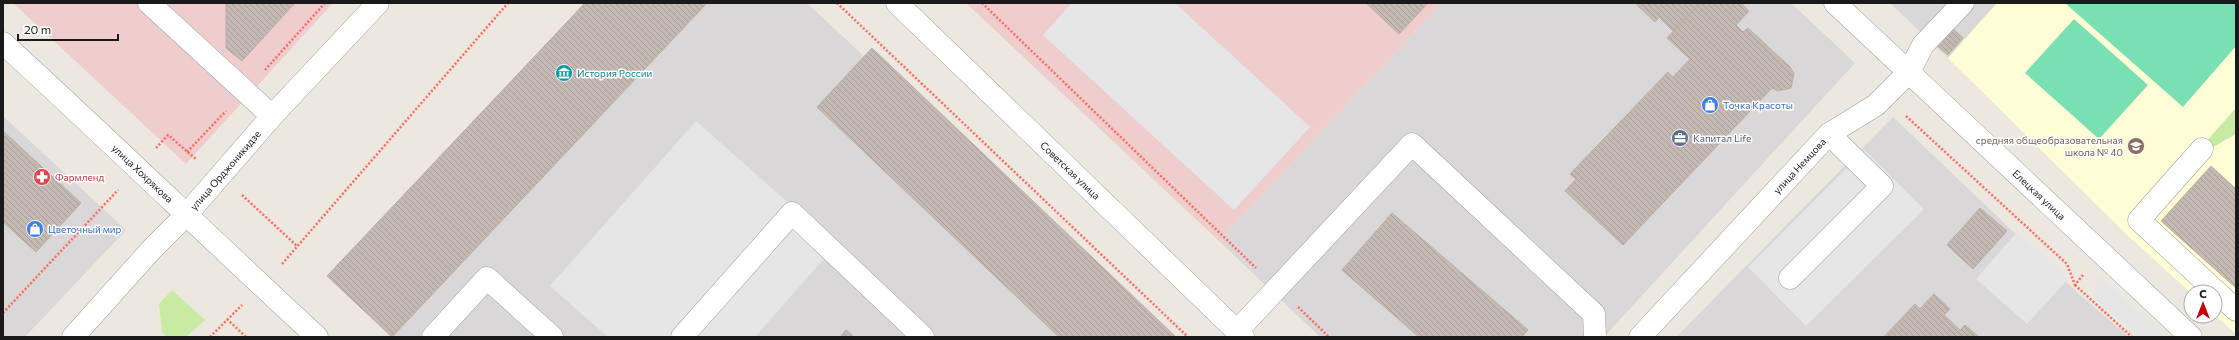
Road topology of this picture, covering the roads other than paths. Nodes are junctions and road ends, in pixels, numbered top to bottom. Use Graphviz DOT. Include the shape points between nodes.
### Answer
graph roads {
  1 [pos="149,3"];
  2 [pos="897,3"];
  3 [pos="1836,3"];
  4 [pos="1962,3"];
  5 [pos="375,4"];
  6 [pos="3,43"];
  7 [pos="1908,72"];
  8 [pos="272,116"];
  9 [pos="1829,134"];
  10 [pos="2202,149"];
  11 [pos="187,214"];
  12 [pos="1790,278"];
  13 [pos="2236,310"];
  14 [pos="1240,334"];
  15 [pos="73,337"];
  16 [pos="317,337"];
  17 [pos="433,337"];
  18 [pos="552,337"];
  19 [pos="682,337"];
  20 [pos="923,337"];
  21 [pos="1595,337"];
  22 [pos="1640,337"];
  23 [pos="2191,337"];
  1 -- 8 [label="street"];
  2 -- 14 [label="street, Советская улица"];
  3 -- 7 [label="street, Елецкая улица"];
  4 -- 7 [label="street, улица Немцова" via="1923,45"];
  5 -- 8 [label="street, улица Орджоникидзе"];
  6 -- 11 [label="street, улица Хохрякова"];
  7 -- 9 [label="street, улица Немцова" via="1876,105"];
  7 -- 23 [label="street, Елецкая улица"];
  8 -- 11 [label="street, улица Орджоникидзе"];
  9 -- 12 [label="street" via="1882,186"];
  9 -- 22 [label="street, улица Немцова"];
  10 -- 13 [label="street" via="2139,220"];
  11 -- 15 [label="street, улица Орджоникидзе"];
  11 -- 16 [label="street, улица Хохрякова"];
  14 -- 21 [label="street" via="1276,288 1412,144 1594,314"];
  17 -- 18 [label="street" via="487,278"];
  19 -- 20 [label="street" via="792,213"];
}
